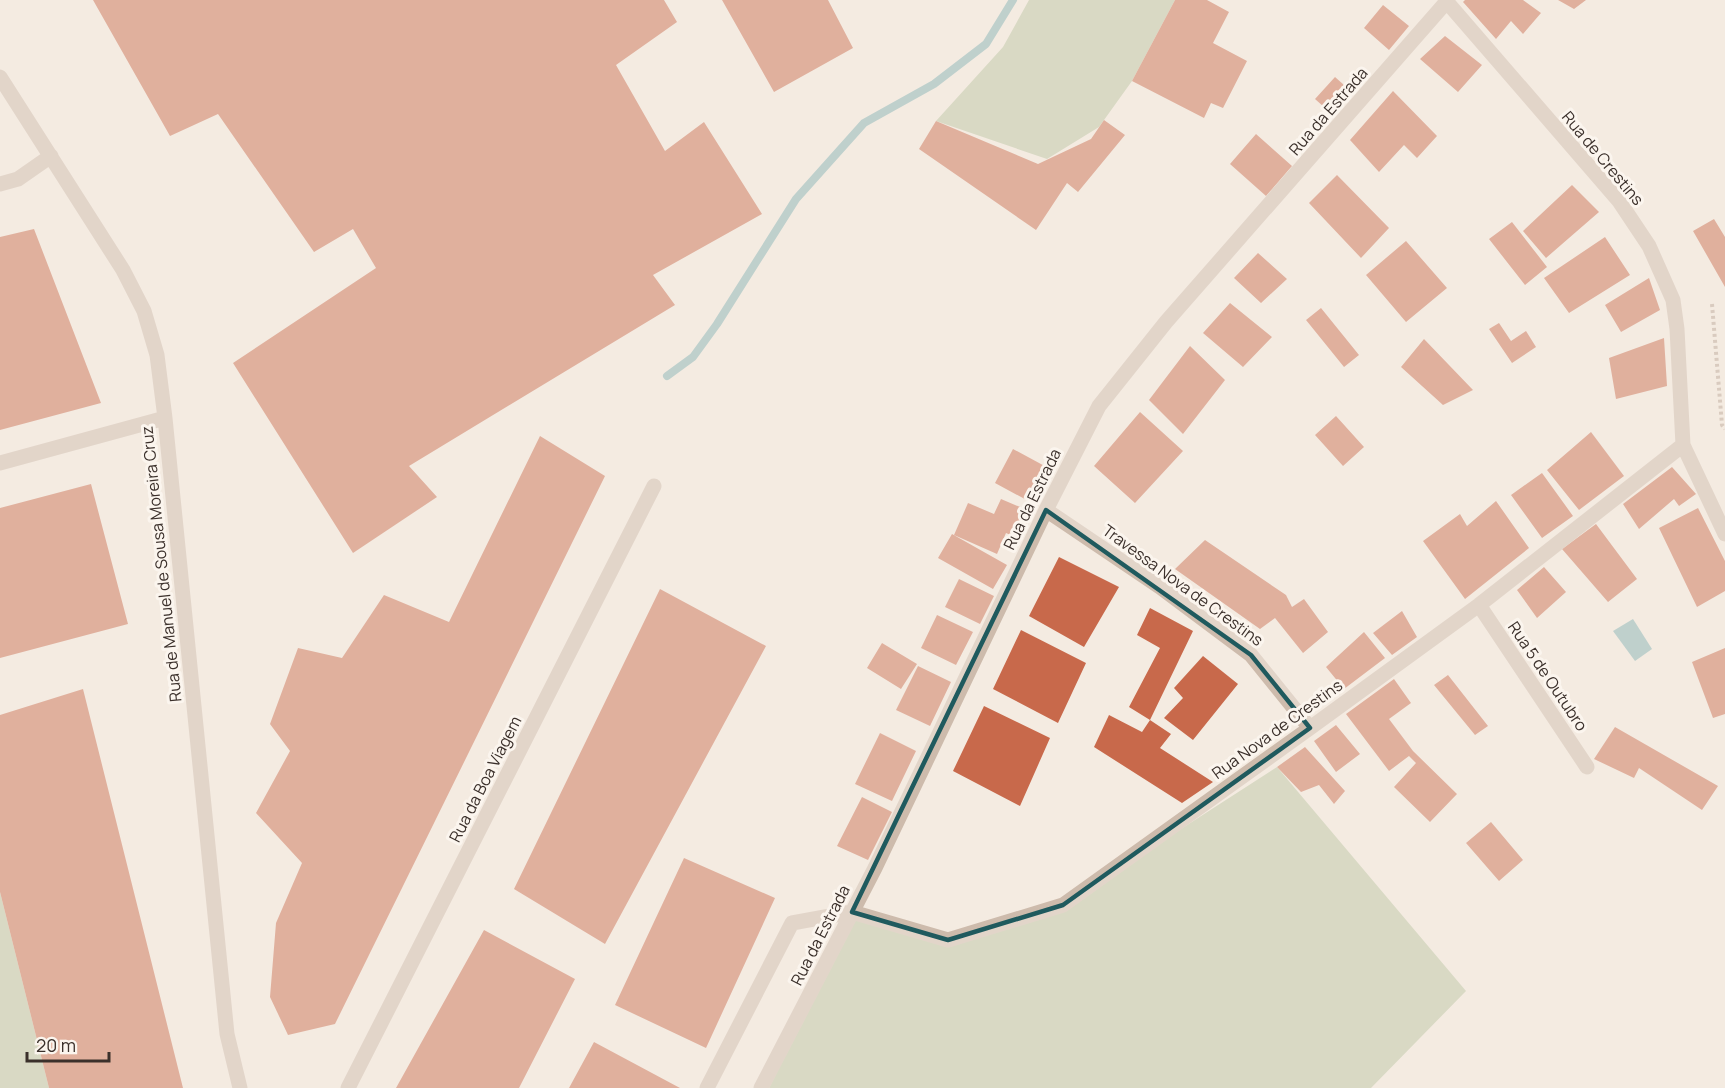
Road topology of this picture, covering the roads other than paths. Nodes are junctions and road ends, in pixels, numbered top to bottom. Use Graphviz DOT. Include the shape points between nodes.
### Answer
graph roads {
  1 [pos="1447,1"];
  2 [pos="0,77"];
  3 [pos="51,156"];
  4 [pos="0,184"];
  5 [pos="165,418"];
  6 [pos="1683,445"];
  7 [pos="0,463"];
  8 [pos="654,486"];
  9 [pos="1046,510"];
  10 [pos="1725,534"];
  11 [pos="1479,605"];
  12 [pos="1310,728"];
  13 [pos="1587,766"];
  14 [pos="852,912"];
  15 [pos="240,1088"];
  16 [pos="348,1088"];
  17 [pos="707,1088"];
  18 [pos="761,1088"];
  1 -- 6 [label="street, Rua de Crestins" via="1619,201 1649,246 1673,300"];
  1 -- 9 [label="street, Rua da Estrada" via="1166,322 1098,406"];
  2 -- 3 [label="street, Rua de Manuel de Sousa Moreira Cruz"];
  3 -- 4 [label="street" via="18,179"];
  3 -- 5 [label="street, Rua de Manuel de Sousa Moreira Cruz" via="123,270 144,311 157,355"];
  5 -- 7 [label="street"];
  5 -- 15 [label="street, Rua de Manuel de Sousa Moreira Cruz" via="227,1034"];
  6 -- 10 [label="street, Rua de Crestins"];
  6 -- 11 [label="street, Rua Nova de Crestins"];
  8 -- 16 [label="street, Rua da Boa Viagem"];
  9 -- 12 [label="street, Travessa Nova de Crestins" via="1251,655"];
  9 -- 14 [label="street, Rua da Estrada"];
  11 -- 12 [label="street, Rua Nova de Crestins"];
  11 -- 13 [label="street, Rua 5 de Outubro"];
  12 -- 14 [label="street, Rua Nova de Crestins" via="1063,905 948,940"];
  14 -- 17 [label="street" via="792,923"];
  14 -- 18 [label="street, Rua da Estrada"];
}
